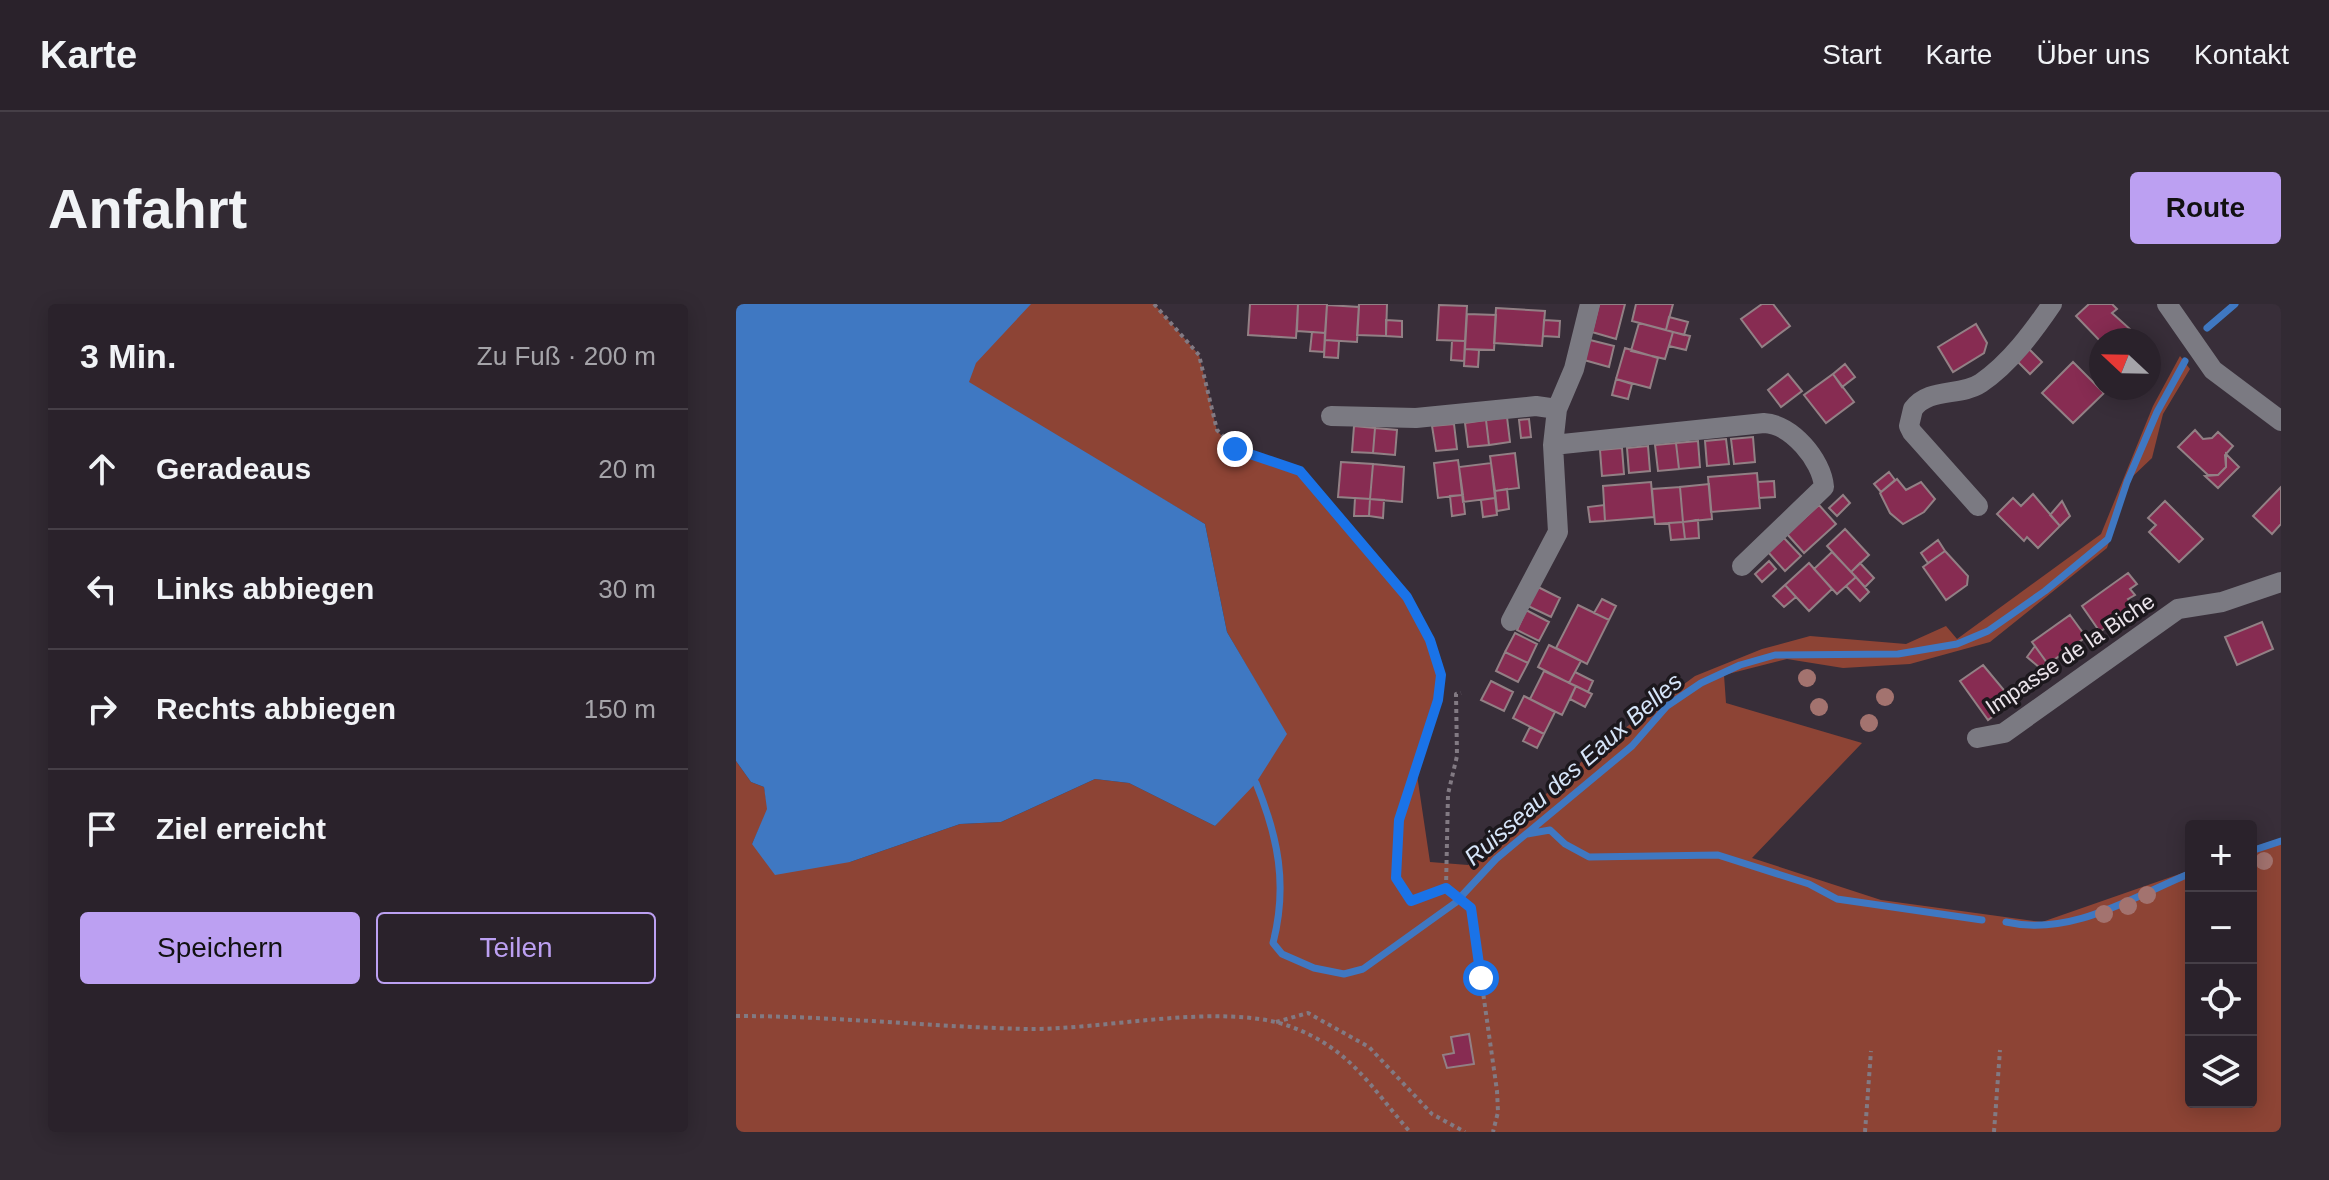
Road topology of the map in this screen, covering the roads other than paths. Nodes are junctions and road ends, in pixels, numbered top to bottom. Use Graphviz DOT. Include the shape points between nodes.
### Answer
graph roads {
  1 [pos="1590,304"];
  2 [pos="2052,304"];
  3 [pos="2167,304"];
  4 [pos="1557,409"];
  5 [pos="1331,416"];
  6 [pos="2281,421"];
  7 [pos="1553,445"];
  8 [pos="1978,506"];
  9 [pos="1742,566"];
  10 [pos="2281,582"];
  11 [pos="1511,621"];
  12 [pos="1977,738"];
  1 -- 4 [label="street" via="1574,369"];
  2 -- 8 [label="street" via="1981,383 1919,400 1913,409 1912,432"];
  3 -- 6 [label="street" via="2213,370"];
  4 -- 5 [label="street" via="1536,406 1416,418"];
  4 -- 7 [label="street"];
  7 -- 9 [label="street" via="1764,423 1783,428 1819,469 1824,487"];
  7 -- 11 [label="street" via="1559,526"];
  10 -- 12 [label="street, Impasse de la Biche" via="2222,602 2178,609 2004,733"];
}
